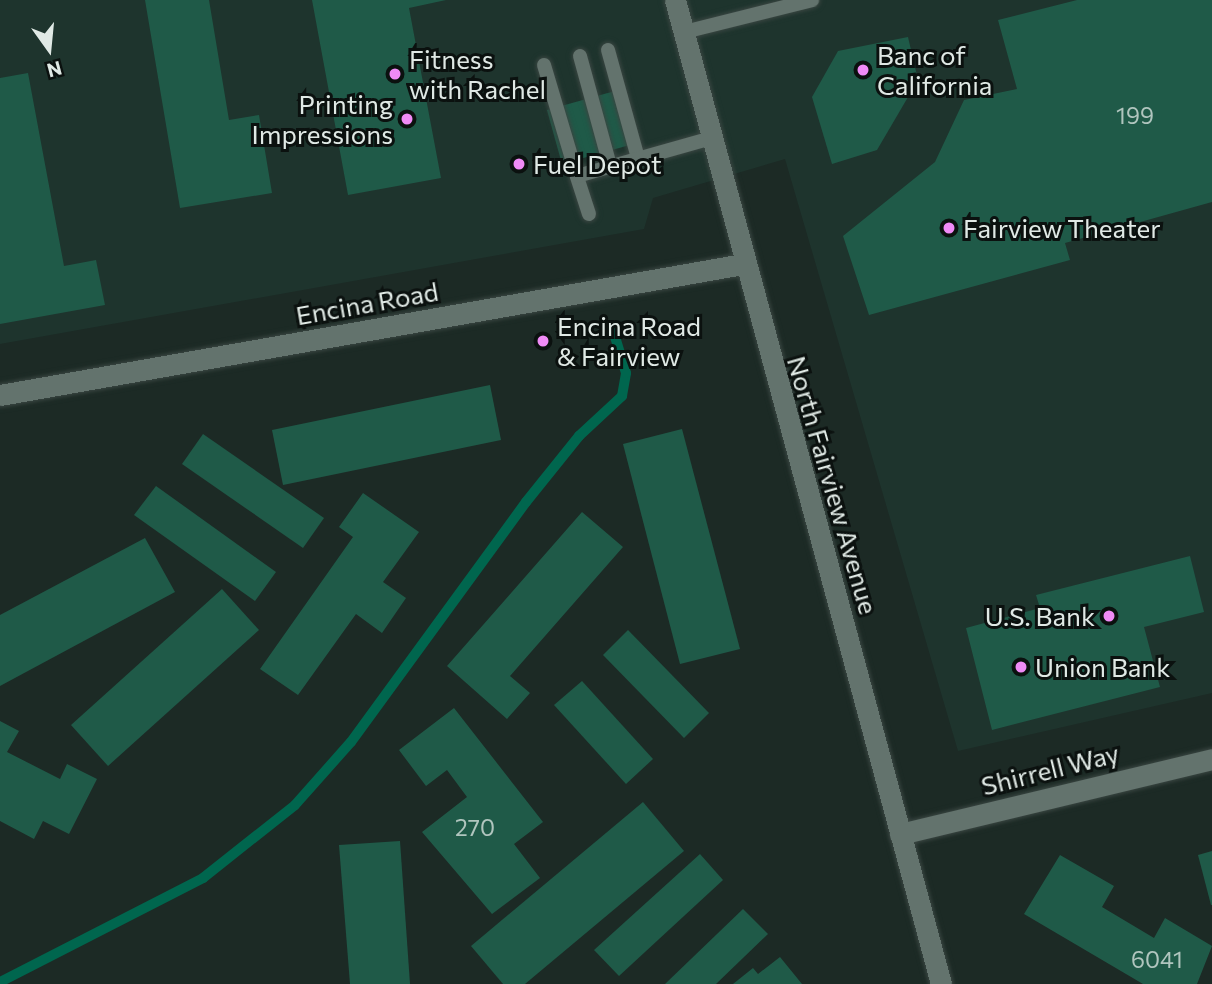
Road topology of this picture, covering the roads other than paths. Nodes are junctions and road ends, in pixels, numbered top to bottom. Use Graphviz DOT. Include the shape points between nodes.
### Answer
graph roads {
  1 [pos="675,0"];
  2 [pos="812,0"];
  3 [pos="684,32"];
  4 [pos="608,50"];
  5 [pos="580,56"];
  6 [pos="544,65"];
  7 [pos="711,138"];
  8 [pos="638,158"];
  9 [pos="610,166"];
  10 [pos="577,176"];
  11 [pos="589,214"];
  12 [pos="743,264"];
  13 [pos="0,396"];
  14 [pos="1212,758"];
  15 [pos="900,834"];
  16 [pos="941,984"];
  1 -- 3 [label="street, North Fairview Avenue"];
  2 -- 3 [label="lane"];
  3 -- 7 [label="street, North Fairview Avenue"];
  4 -- 8 [label="lane"];
  5 -- 9 [label="lane"];
  6 -- 10 [label="lane"];
  7 -- 8 [label="lane"];
  7 -- 12 [label="street, North Fairview Avenue"];
  8 -- 9 [label="lane"];
  9 -- 10 [label="lane"];
  10 -- 11 [label="lane"];
  12 -- 13 [label="street, Encina Road"];
  12 -- 15 [label="street, North Fairview Avenue"];
  14 -- 15 [label="street, Shirrell Way"];
  15 -- 16 [label="street, North Fairview Avenue"];
}
